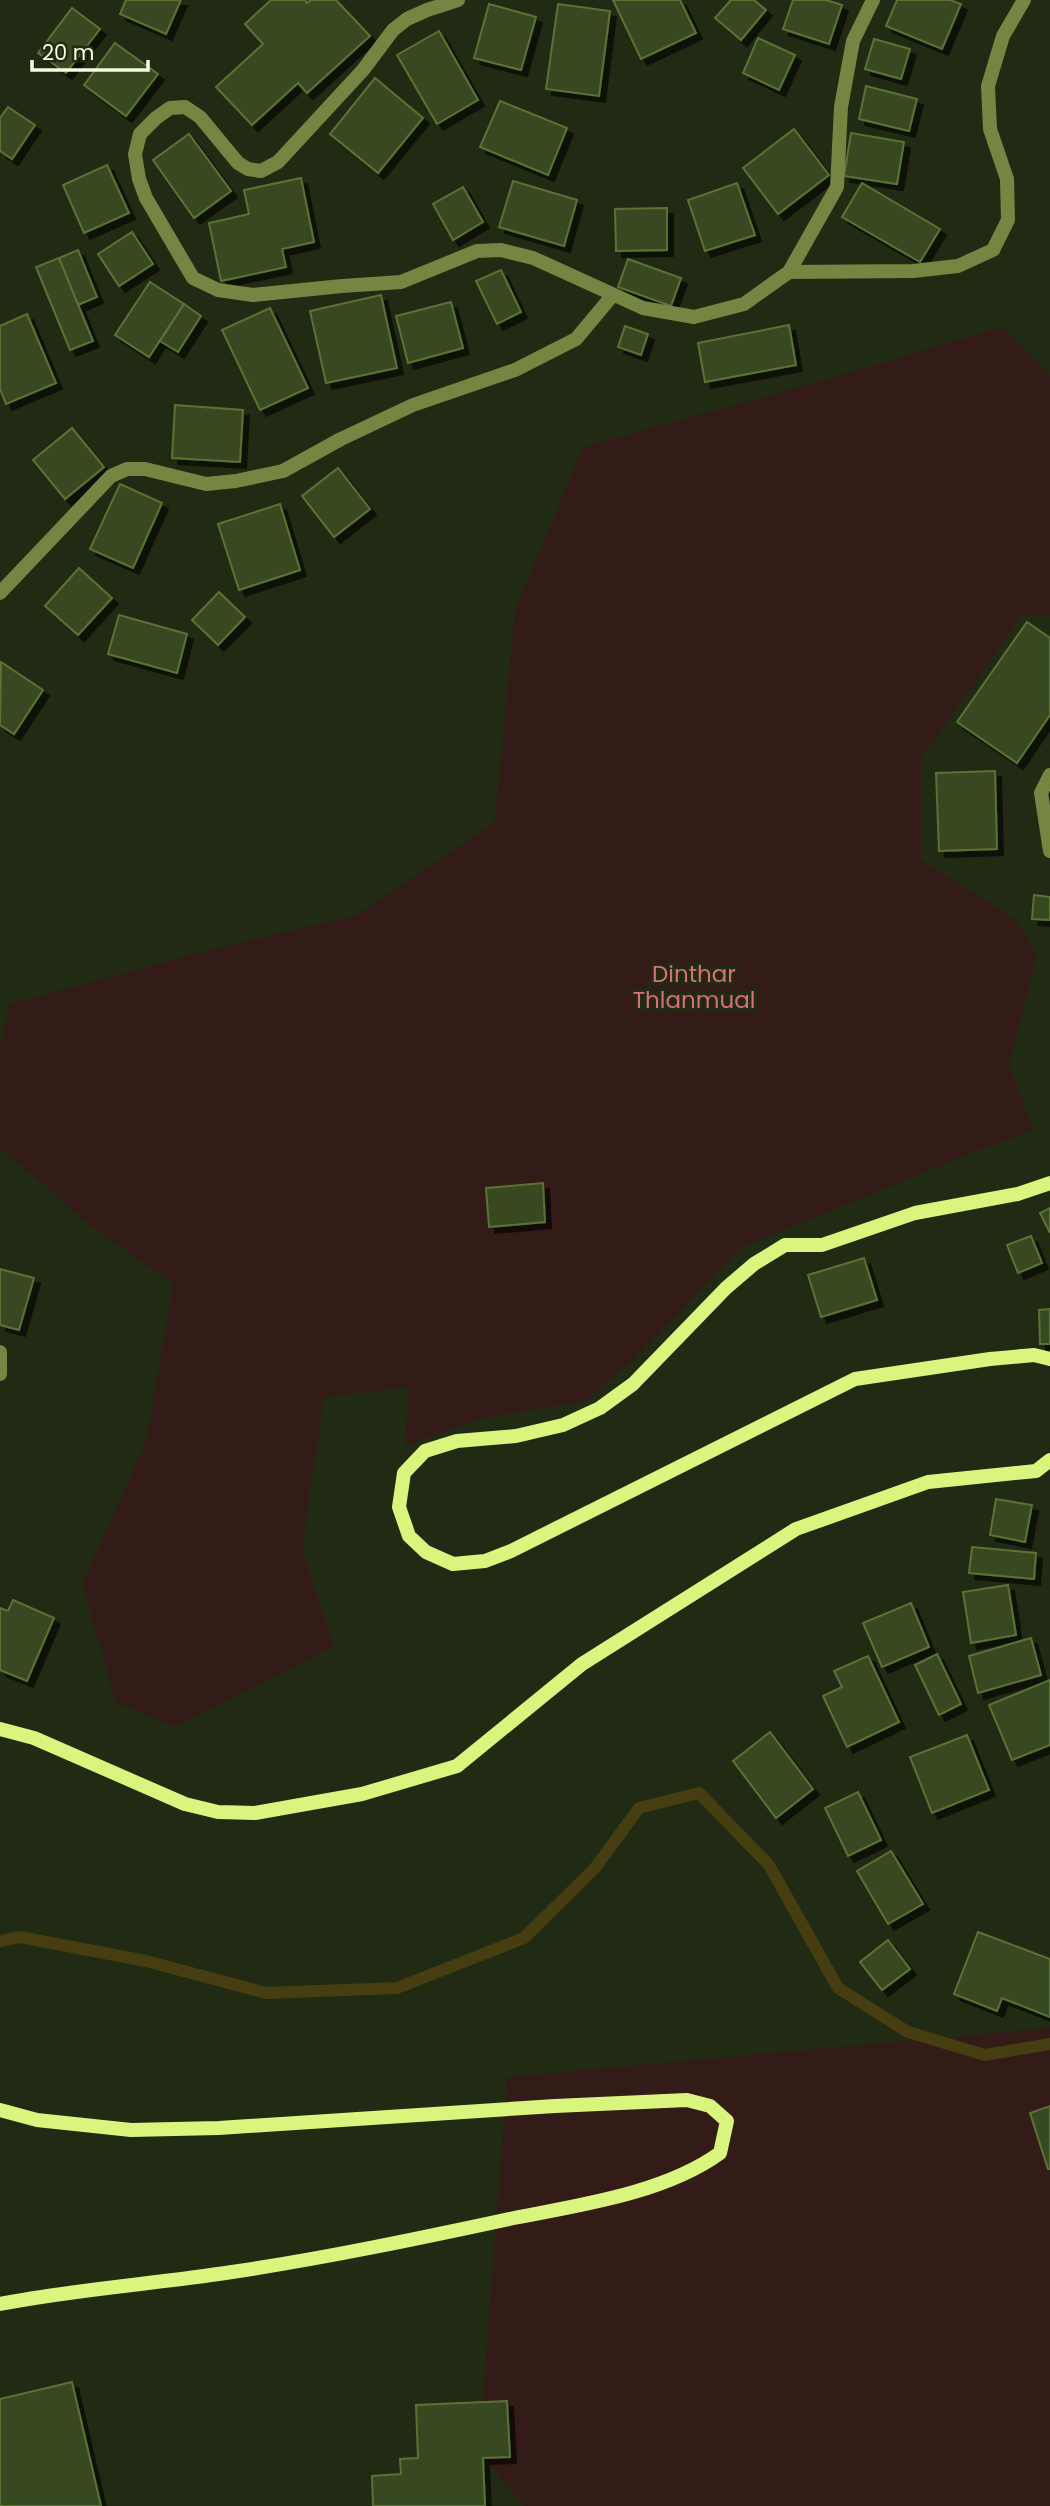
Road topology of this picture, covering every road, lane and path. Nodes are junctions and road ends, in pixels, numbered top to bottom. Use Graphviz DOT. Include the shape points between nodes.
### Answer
graph roads {
  1 [pos="458,0"];
  2 [pos="873,0"];
  3 [pos="1024,0"];
  4 [pos="789,272"];
  5 [pos="612,296"];
  6 [pos="0,593"];
  7 [pos="1050,775"];
  8 [pos="1050,851"];
  9 [pos="1050,1183"];
  10 [pos="0,1352"];
  11 [pos="1050,1359"];
  12 [pos="0,1374"];
  13 [pos="1050,1460"];
  14 [pos="0,1729"];
  15 [pos="0,2110"];
  16 [pos="0,2304"];
  1 -- 5 [label="street" via="407,19 393,30 363,71 278,162 261,171 237,163 200,117 185,107 170,108 141,134 135,154 146,198 193,278 218,290 253,295 401,282 477,251 501,250 533,258"];
  2 -- 4 [label="street" via="853,41 841,107 837,187"];
  3 -- 4 [label="street" via="1003,36 988,86 990,130 1007,179 1008,220 993,250 958,267"];
  4 -- 5 [label="street" via="744,304 694,317 643,308"];
  5 -- 6 [label="street" via="576,339 515,370 413,405 283,471 206,484 145,469 119,472"];
  7 -- 8 [label="street" via="1041,793"];
  9 -- 11 [label="street" via="1018,1194 915,1213 822,1245 785,1245 726,1288 633,1384 600,1408 563,1426 457,1441 425,1451 404,1473 399,1507 409,1536 426,1552 453,1564 485,1561 855,1379 990,1359 1034,1355"];
  10 -- 12 [label="street"];
  13 -- 14 [label="street" via="1037,1471 928,1482 796,1529 582,1664 457,1766 362,1794 255,1813 218,1812 185,1804 34,1738"];
  15 -- 16 [label="street" via="37,2120 131,2130 687,2100 710,2106 727,2121 720,2153 704,2165 597,2201 234,2272"];
}
